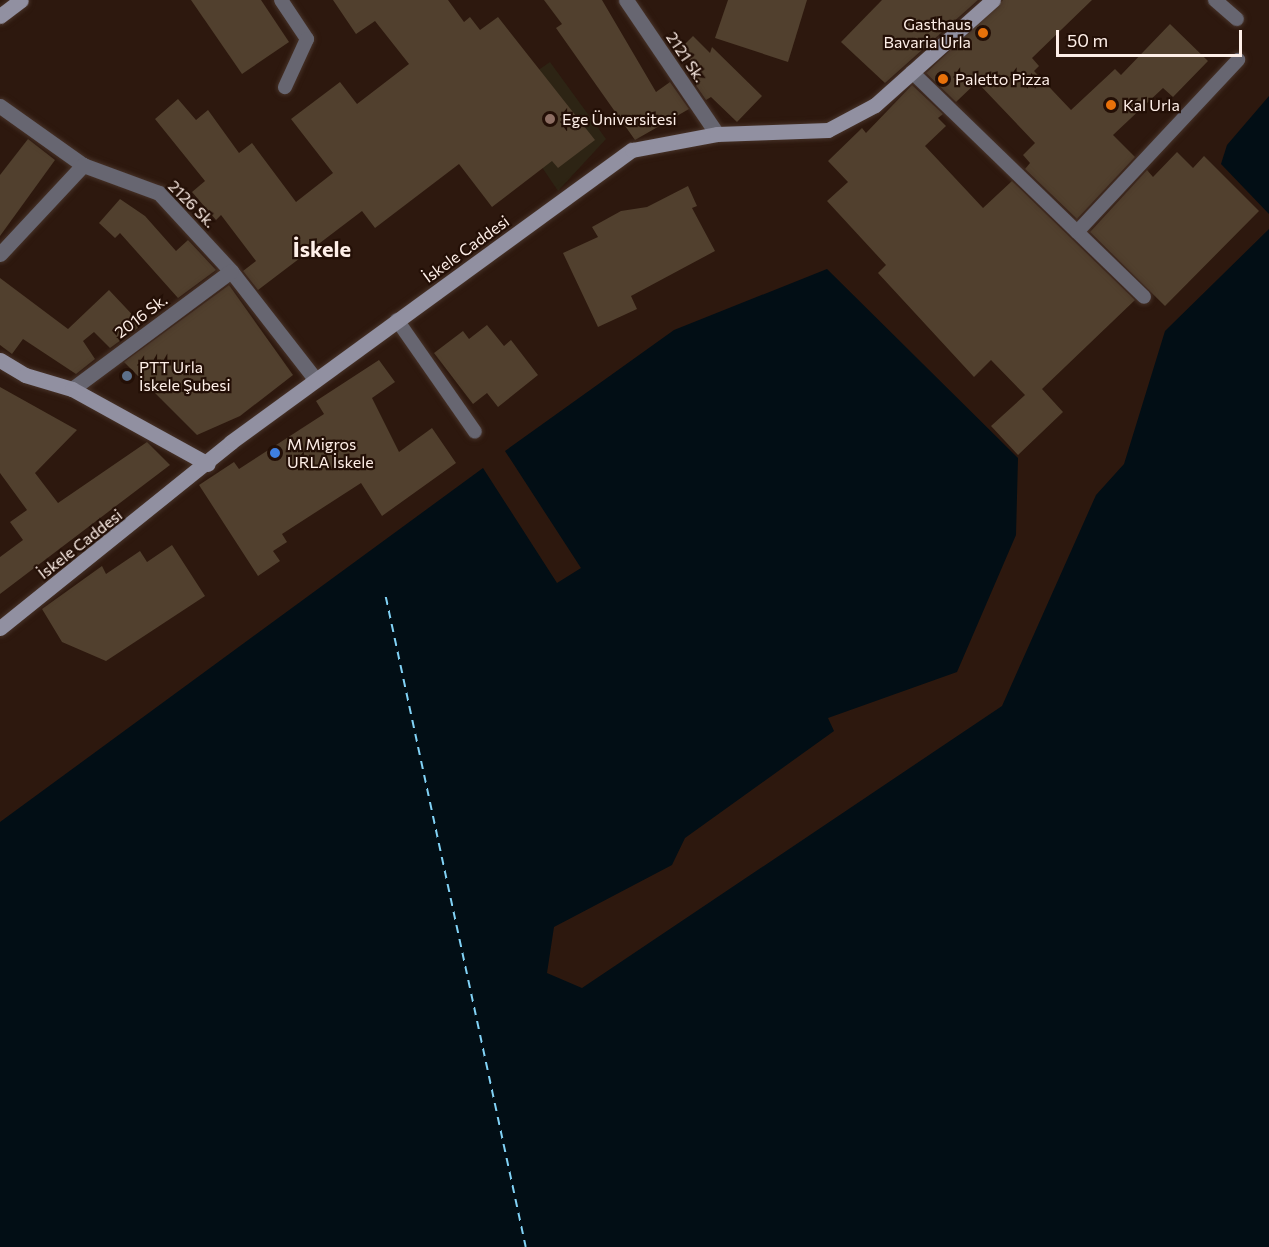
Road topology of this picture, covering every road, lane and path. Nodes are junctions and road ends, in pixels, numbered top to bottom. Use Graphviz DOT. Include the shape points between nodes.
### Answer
graph roads {
  1 [pos="21,0"];
  2 [pos="281,0"];
  3 [pos="626,0"];
  4 [pos="993,0"];
  5 [pos="1215,0"];
  6 [pos="0,16"];
  7 [pos="1237,19"];
  8 [pos="1238,60"];
  9 [pos="912,72"];
  10 [pos="285,87"];
  11 [pos="0,106"];
  12 [pos="717,134"];
  13 [pos="83,165"];
  14 [pos="1077,232"];
  15 [pos="0,254"];
  16 [pos="231,271"];
  17 [pos="1144,297"];
  18 [pos="397,320"];
  19 [pos="0,360"];
  20 [pos="316,380"];
  21 [pos="72,389"];
  22 [pos="475,432"];
  23 [pos="208,464"];
  24 [pos="0,628"];
  1 -- 6 [label="street"];
  2 -- 10 [label="lane" via="307,39"];
  3 -- 12 [label="street, 2121 Sk."];
  4 -- 9 [label="street, İskele Caddesi"];
  5 -- 7 [label="lane"];
  8 -- 14 [label="lane"];
  9 -- 12 [label="street, İskele Caddesi" via="875,105 828,130"];
  9 -- 14 [label="lane"];
  11 -- 13 [label="street, 2126 Sk."];
  12 -- 18 [label="street, İskele Caddesi" via="632,150"];
  13 -- 15 [label="street"];
  13 -- 16 [label="street, 2126 Sk." via="159,192"];
  14 -- 17 [label="lane"];
  16 -- 20 [label="street, 2126 Sk."];
  16 -- 21 [label="street, 2016 Sk."];
  18 -- 20 [label="street, İskele Caddesi"];
  18 -- 22 [label="lane"];
  19 -- 21 [label="street" via="25,375"];
  20 -- 23 [label="street, İskele Caddesi"];
  21 -- 23 [label="street"];
  23 -- 24 [label="street, İskele Caddesi"];
}
